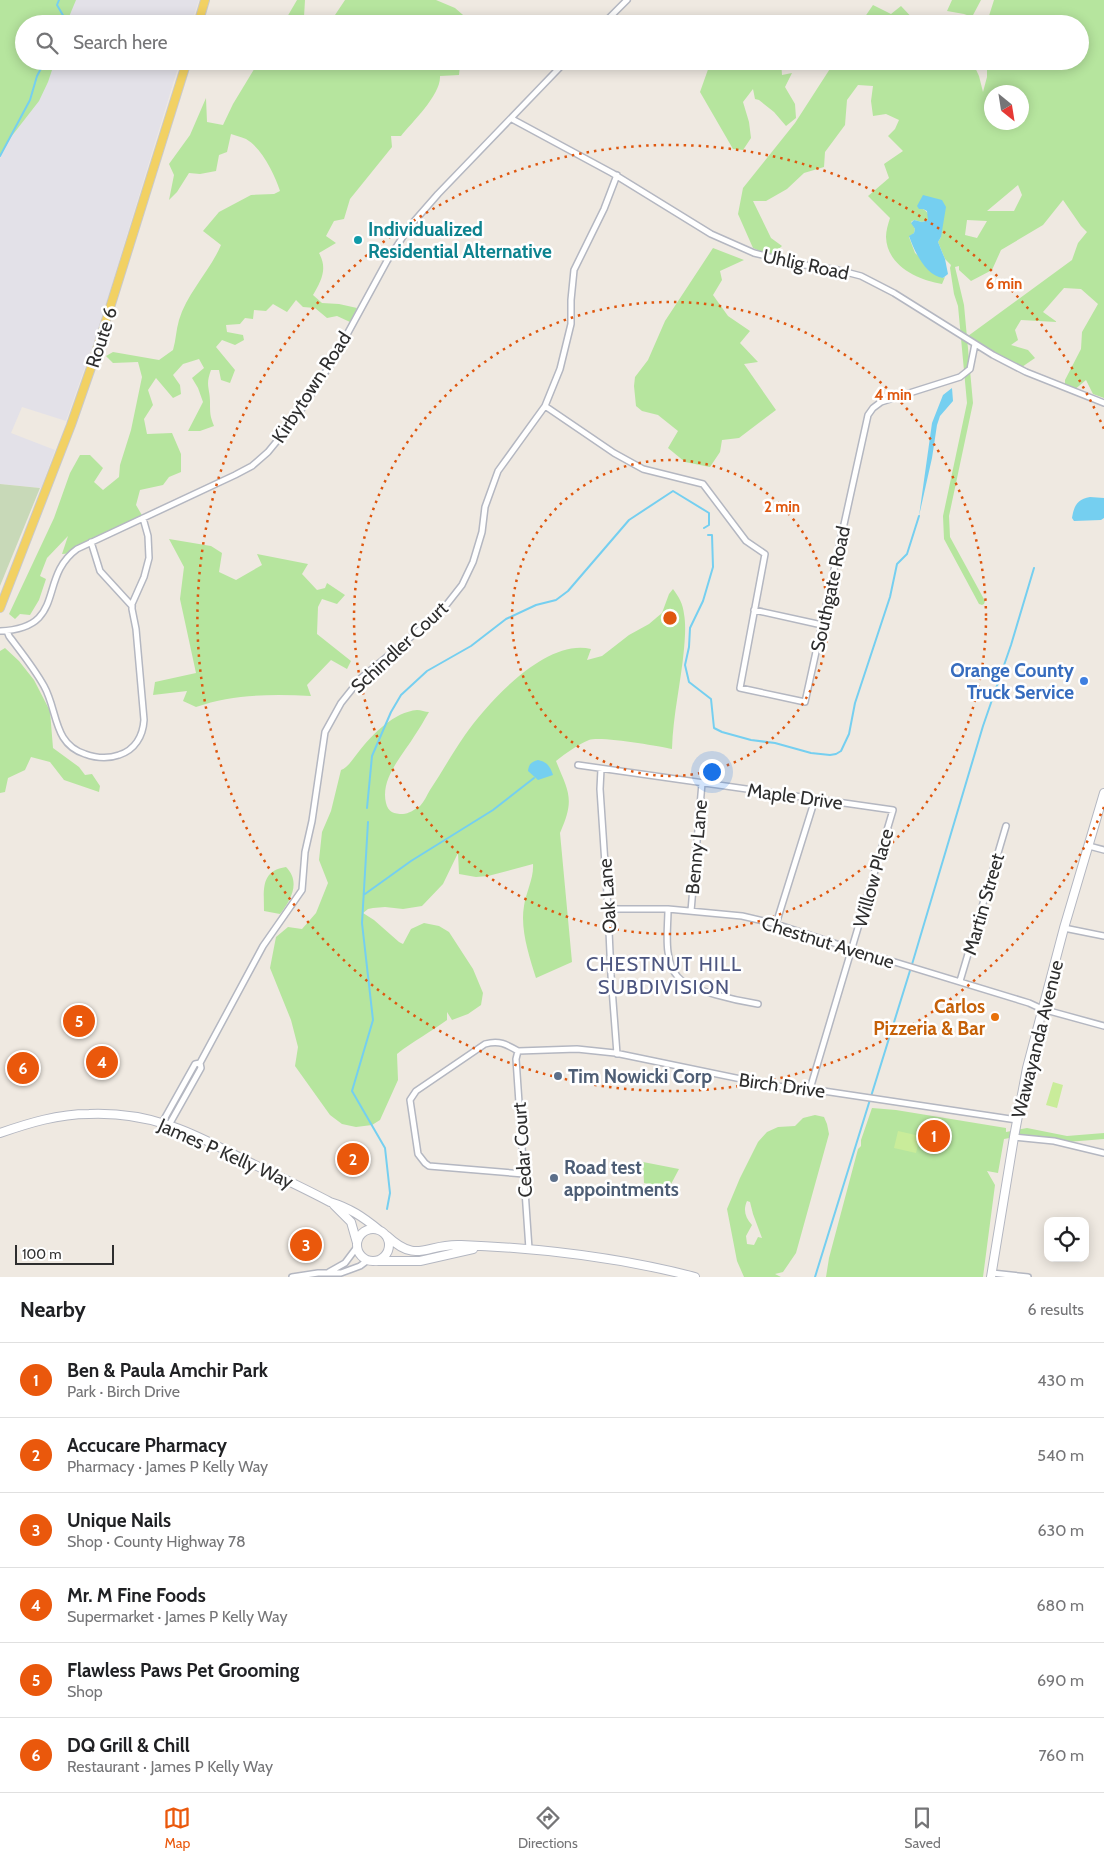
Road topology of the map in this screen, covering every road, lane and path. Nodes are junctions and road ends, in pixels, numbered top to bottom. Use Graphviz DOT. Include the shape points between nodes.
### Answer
graph roads {
  1 [pos="205,0"];
  2 [pos="627,0"];
  3 [pos="201,15"];
  4 [pos="612,15"];
  5 [pos="184,70"];
  6 [pos="558,70"];
  7 [pos="512,119"];
  8 [pos="617,176"];
  9 [pos="975,344"];
  10 [pos="1104,403"];
  11 [pos="545,406"];
  12 [pos="143,518"];
  13 [pos="91,542"];
  14 [pos="132,606"];
  15 [pos="0,608"];
  16 [pos="754,610"];
  17 [pos="822,625"];
  18 [pos="7,630"];
  19 [pos="0,631"];
  20 [pos="578,766"];
  21 [pos="601,769"];
  22 [pos="702,783"];
  23 [pos="1104,793"];
  24 [pos="815,799"];
  25 [pos="893,810"];
  26 [pos="1006,826"];
  27 [pos="1089,846"];
  28 [pos="1104,850"];
  29 [pos="608,909"];
  30 [pos="668,909"];
  31 [pos="691,911"];
  32 [pos="776,924"];
  33 [pos="1064,928"];
  34 [pos="1104,936"];
  35 [pos="852,949"];
  36 [pos="960,981"];
  37 [pos="758,1004"];
  38 [pos="1042,1009"];
  39 [pos="1104,1026"];
  40 [pos="518,1051"];
  41 [pos="618,1054"];
  42 [pos="810,1089"];
  43 [pos="1017,1120"];
  44 [pos="166,1124"];
  45 [pos="0,1133"];
  46 [pos="1014,1136"];
  47 [pos="1104,1153"];
  48 [pos="524,1174"];
  49 [pos="330,1202"];
  50 [pos="379,1230"];
  51 [pos="387,1236"];
  52 [pos="357,1245"];
  53 [pos="485,1247"];
  54 [pos="529,1249"];
  55 [pos="368,1260"];
  56 [pos="378,1260"];
  57 [pos="329,1274"];
  58 [pos="991,1275"];
  59 [pos="292,1277"];
  60 [pos="695,1277"];
  61 [pos="1028,1277"];
  1 -- 3 [label="main road"];
  2 -- 4 [label="street"];
  5 -- 15 [label="main road, Route 6" via="99,346"];
  6 -- 7 [label="street, Kirbytown Road"];
  7 -- 8 [label="street, Uhlig Road"];
  7 -- 12 [label="street, Kirbytown Road" via="407,230 320,382 268,452 235,475"];
  8 -- 9 [label="street, Uhlig Road" via="711,234 742,249 861,276"];
  8 -- 11 [label="street, Schindler Court" via="574,270 567,346"];
  9 -- 10 [label="street, Uhlig Road" via="1026,372"];
  9 -- 17 [label="street, Southgate Road" via="970,369 960,377 881,402 868,415"];
  11 -- 16 [label="street, Southgate Road" via="643,469 703,484 746,541 765,554"];
  11 -- 44 [label="street, Schindler Court" via="498,471 485,507 473,562 462,585 440,613 361,678 341,703 325,732 305,852 302,890 264,946 200,1063 201,1068"];
  12 -- 13 [label="street, Kirbytown Road"];
  12 -- 14 [label="street" via="149,558"];
  13 -- 14 [label="street" via="100,571"];
  13 -- 18 [label="street, Kirbytown Road" via="63,561 41,616 29,626"];
  14 -- 18 [label="street" via="144,726 134,746 116,756 94,757 77,752 67,744 44,685"];
  16 -- 17 [label="street"];
  16 -- 17 [label="street, Southgate Road" via="740,688 805,702"];
  18 -- 19 [label="street, Kirbytown Road"];
  20 -- 21 [label="street, Maple Drive"];
  21 -- 22 [label="street, Maple Drive"];
  21 -- 29 [label="street, Oak Lane"];
  22 -- 24 [label="street, Maple Drive"];
  22 -- 31 [label="street, Benny Lane"];
  23 -- 27 [label="street, Wawayanda Avenue"];
  24 -- 25 [label="street, Maple Drive"];
  24 -- 32 [label="street"];
  25 -- 35 [label="street, Willow Place"];
  26 -- 36 [label="street, Martin Street"];
  27 -- 28 [label="street"];
  27 -- 33 [label="street, Wawayanda Avenue"];
  29 -- 30 [label="street, Chestnut Avenue"];
  29 -- 41 [label="street, Oak Lane"];
  30 -- 31 [label="street, Chestnut Avenue"];
  30 -- 37 [label="street" via="667,952 678,977 687,984 729,999"];
  31 -- 32 [label="street, Chestnut Avenue" via="742,916"];
  32 -- 35 [label="street, Chestnut Avenue"];
  33 -- 34 [label="street"];
  33 -- 38 [label="street, Wawayanda Avenue"];
  35 -- 36 [label="street, Chestnut Avenue"];
  35 -- 42 [label="street, Willow Place"];
  36 -- 38 [label="street, Chestnut Avenue"];
  38 -- 39 [label="street, Chestnut Avenue"];
  38 -- 43 [label="street, Wawayanda Avenue"];
  40 -- 41 [label="street, Birch Drive" via="577,1049"];
  40 -- 48 [label="street, Cedar Court"];
  40 -- 48 [label="street" via="505,1043 485,1044 416,1091 410,1100 418,1154 425,1163"];
  41 -- 42 [label="street, Birch Drive" via="751,1082"];
  42 -- 43 [label="street, Birch Drive"];
  43 -- 46 [label="street, Wawayanda Avenue"];
  44 -- 45 [label="street, James P Kelly Way" via="118,1115 89,1114 59,1116"];
  44 -- 49 [label="street, James P Kelly Way"];
  46 -- 47 [label="street" via="1054,1141"];
  46 -- 58 [label="street, Wawayanda Avenue"];
  48 -- 54 [label="street, Cedar Court"];
  49 -- 50 [label="street, James P Kelly Way" via="363,1216"];
  49 -- 52 [label="street, James P Kelly Way" via="348,1218"];
  50 -- 51 [label="street"];
  50 -- 52 [label="street" via="365,1232"];
  51 -- 53 [label="street" via="401,1248 415,1253 444,1245"];
  51 -- 56 [label="street" via="388,1251"];
  52 -- 55 [label="street" via="360,1255"];
  52 -- 57 [label="street" via="344,1263"];
  53 -- 54 [label="street"];
  53 -- 56 [label="street" via="420,1261"];
  54 -- 60 [label="street" via="626,1261"];
  55 -- 56 [label="street"];
  55 -- 57 [label="street" via="348,1271"];
  57 -- 59 [label="street"];
  58 -- 61 [label="street"];
}
